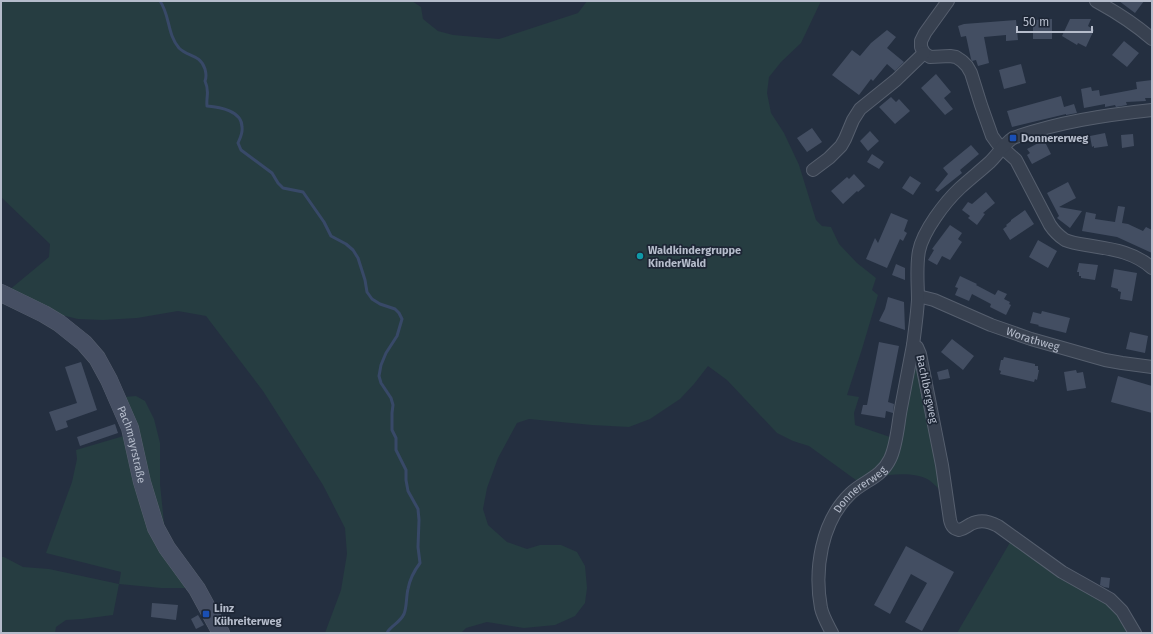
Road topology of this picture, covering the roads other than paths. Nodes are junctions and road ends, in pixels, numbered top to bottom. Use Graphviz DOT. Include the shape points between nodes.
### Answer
graph roads {
  1 [pos="948,1"];
  2 [pos="1096,1"];
  3 [pos="1152,39"];
  4 [pos="924,53"];
  5 [pos="1152,110"];
  6 [pos="1002,148"];
  7 [pos="813,170"];
  8 [pos="1152,268"];
  9 [pos="1,293"];
  10 [pos="918,296"];
  11 [pos="913,345"];
  12 [pos="1152,367"];
  13 [pos="221,633"];
  14 [pos="832,633"];
  15 [pos="1135,633"];
  1 -- 4 [label="street" via="921,41"];
  2 -- 3 [label="street" via="1118,13"];
  4 -- 6 [label="street" via="930,57 956,57 968,66 992,136"];
  4 -- 7 [label="street" via="860,109 852,120 841,146"];
  5 -- 6 [label="street, Bachlbergweg" via="1073,122 1014,138"];
  6 -- 8 [label="street" via="1016,160 1050,225 1059,236 1074,243 1130,254"];
  6 -- 10 [label="street, Bachlbergweg" via="956,192 929,228 920,251"];
  9 -- 13 [label="street, Pachmayrstraße" via="59,323 84,343 97,358 130,428 156,528 167,548 197,589"];
  10 -- 11 [label="street, Bachlbergweg"];
  10 -- 12 [label="street, Worathweg" via="1031,339 1105,360"];
  11 -- 14 [label="street, Donnererweg" via="890,460 872,479 844,501 833,517 824,538 820,565 820,597 822,610"];
  11 -- 15 [label="street, Bachlbergweg" via="920,354 952,526 959,530 974,522 983,521 998,526 1062,572 1110,599 1122,611"];
}
